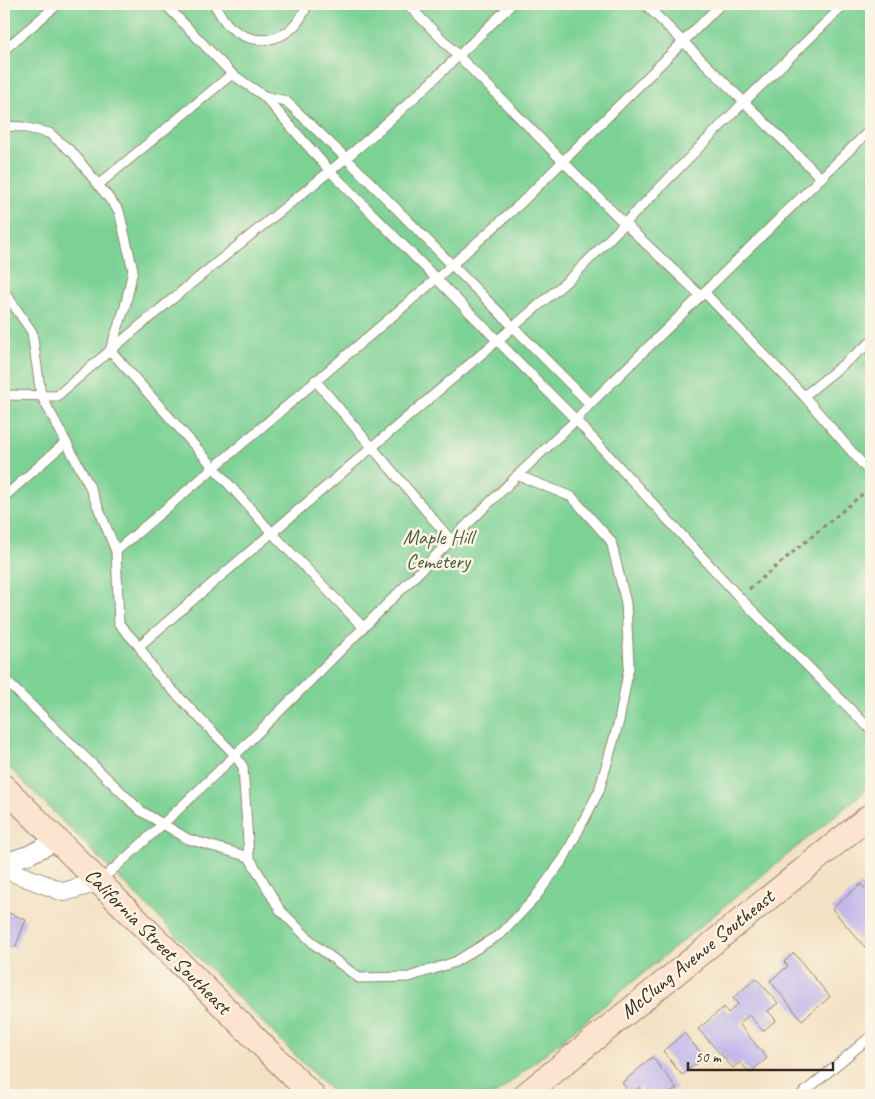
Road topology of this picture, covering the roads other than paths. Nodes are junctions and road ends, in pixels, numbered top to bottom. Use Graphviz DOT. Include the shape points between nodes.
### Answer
graph roads {
  1 [pos="58,4"];
  2 [pos="165,4"];
  3 [pos="214,4"];
  4 [pos="307,4"];
  5 [pos="407,4"];
  6 [pos="512,4"];
  7 [pos="644,4"];
  8 [pos="721,4"];
  9 [pos="845,4"];
  10 [pos="682,40"];
  11 [pos="4,50"];
  12 [pos="458,56"];
  13 [pos="232,74"];
  14 [pos="264,96"];
  15 [pos="744,102"];
  16 [pos="4,126"];
  17 [pos="871,129"];
  18 [pos="346,158"];
  19 [pos="562,160"];
  20 [pos="329,170"];
  21 [pos="821,178"];
  22 [pos="98,185"];
  23 [pos="624,223"];
  24 [pos="451,265"];
  25 [pos="436,279"];
  26 [pos="4,291"];
  27 [pos="702,294"];
  28 [pos="513,328"];
  29 [pos="497,342"];
  30 [pos="871,342"];
  31 [pos="110,350"];
  32 [pos="315,380"];
  33 [pos="4,395"];
  34 [pos="41,395"];
  35 [pos="804,396"];
  36 [pos="590,404"];
  37 [pos="576,420"];
  38 [pos="66,442"];
  39 [pos="374,447"];
  40 [pos="214,468"];
  41 [pos="871,474"];
  42 [pos="517,475"];
  43 [pos="4,497"];
  44 [pos="272,533"];
  45 [pos="450,540"];
  46 [pos="116,551"];
  47 [pos="362,627"];
  48 [pos="139,646"];
  49 [pos="4,679"];
  50 [pos="871,730"];
  51 [pos="235,755"];
  52 [pos="4,787"];
  53 [pos="871,815"];
  54 [pos="164,824"];
  55 [pos="57,841"];
  56 [pos="249,857"];
  57 [pos="4,863"];
  58 [pos="4,868"];
  59 [pos="98,882"];
  60 [pos="871,1036"];
  61 [pos="312,1095"];
  62 [pos="525,1095"];
  63 [pos="801,1095"];
  1 -- 11 [label="lane"];
  2 -- 13 [label="lane"];
  3 -- 4 [label="lane" via="227,24 249,38 277,39 295,27"];
  5 -- 12 [label="lane"];
  6 -- 12 [label="lane"];
  7 -- 10 [label="lane"];
  8 -- 10 [label="lane"];
  9 -- 15 [label="lane"];
  10 -- 15 [label="lane"];
  10 -- 19 [label="lane"];
  12 -- 18 [label="lane"];
  12 -- 19 [label="lane"];
  13 -- 14 [label="lane"];
  13 -- 22 [label="lane"];
  14 -- 18 [label="lane" via="286,101"];
  14 -- 20 [label="lane"];
  15 -- 21 [label="lane"];
  15 -- 23 [label="lane"];
  16 -- 22 [label="lane" via="49,132 73,153"];
  17 -- 21 [label="lane"];
  18 -- 20 [label="lane"];
  18 -- 24 [label="lane"];
  19 -- 23 [label="lane"];
  19 -- 24 [label="lane" via="520,204"];
  20 -- 25 [label="lane"];
  20 -- 31 [label="lane"];
  21 -- 27 [label="lane"];
  22 -- 31 [label="lane" via="119,211 133,270 125,307"];
  23 -- 27 [label="lane"];
  23 -- 28 [label="lane" via="573,276"];
  24 -- 25 [label="lane"];
  24 -- 28 [label="lane"];
  25 -- 29 [label="lane"];
  25 -- 32 [label="lane"];
  26 -- 34 [label="lane" via="32,332"];
  27 -- 35 [label="lane"];
  27 -- 36 [label="lane"];
  28 -- 29 [label="lane"];
  28 -- 36 [label="lane"];
  29 -- 37 [label="lane"];
  29 -- 39 [label="lane"];
  30 -- 35 [label="lane"];
  31 -- 34 [label="lane" via="57,396"];
  31 -- 40 [label="lane"];
  32 -- 39 [label="lane"];
  32 -- 40 [label="lane"];
  33 -- 34 [label="lane"];
  34 -- 38 [label="lane"];
  35 -- 41 [label="lane"];
  36 -- 37 [label="lane"];
  37 -- 42 [label="lane"];
  37 -- 50 [label="lane" via="739,597"];
  38 -- 43 [label="lane"];
  38 -- 46 [label="lane" via="89,485"];
  39 -- 44 [label="lane"];
  39 -- 45 [label="lane"];
  40 -- 44 [label="lane"];
  40 -- 46 [label="lane"];
  42 -- 45 [label="lane"];
  42 -- 56 [label="lane" via="572,497 611,541 626,603 629,667 619,721 599,791 564,858 534,900 502,934 455,962 409,977 359,978 315,944 280,910"];
  44 -- 47 [label="lane"];
  44 -- 48 [label="lane"];
  45 -- 47 [label="lane"];
  46 -- 48 [label="lane" via="119,624"];
  47 -- 51 [label="lane"];
  48 -- 51 [label="lane" via="156,673"];
  49 -- 54 [label="lane" via="141,811"];
  51 -- 54 [label="lane"];
  51 -- 56 [label="lane" via="243,767"];
  52 -- 55 [label="street, California Street Southeast"];
  53 -- 62 [label="street, McClung Avenue Southeast"];
  54 -- 56 [label="lane" via="188,839"];
  54 -- 59 [label="lane"];
  55 -- 57 [label="street"];
  55 -- 59 [label="street, California Street Southeast"];
  58 -- 59 [label="street" via="64,892"];
  59 -- 61 [label="street, California Street Southeast"];
  60 -- 63 [label="lane"];
}
